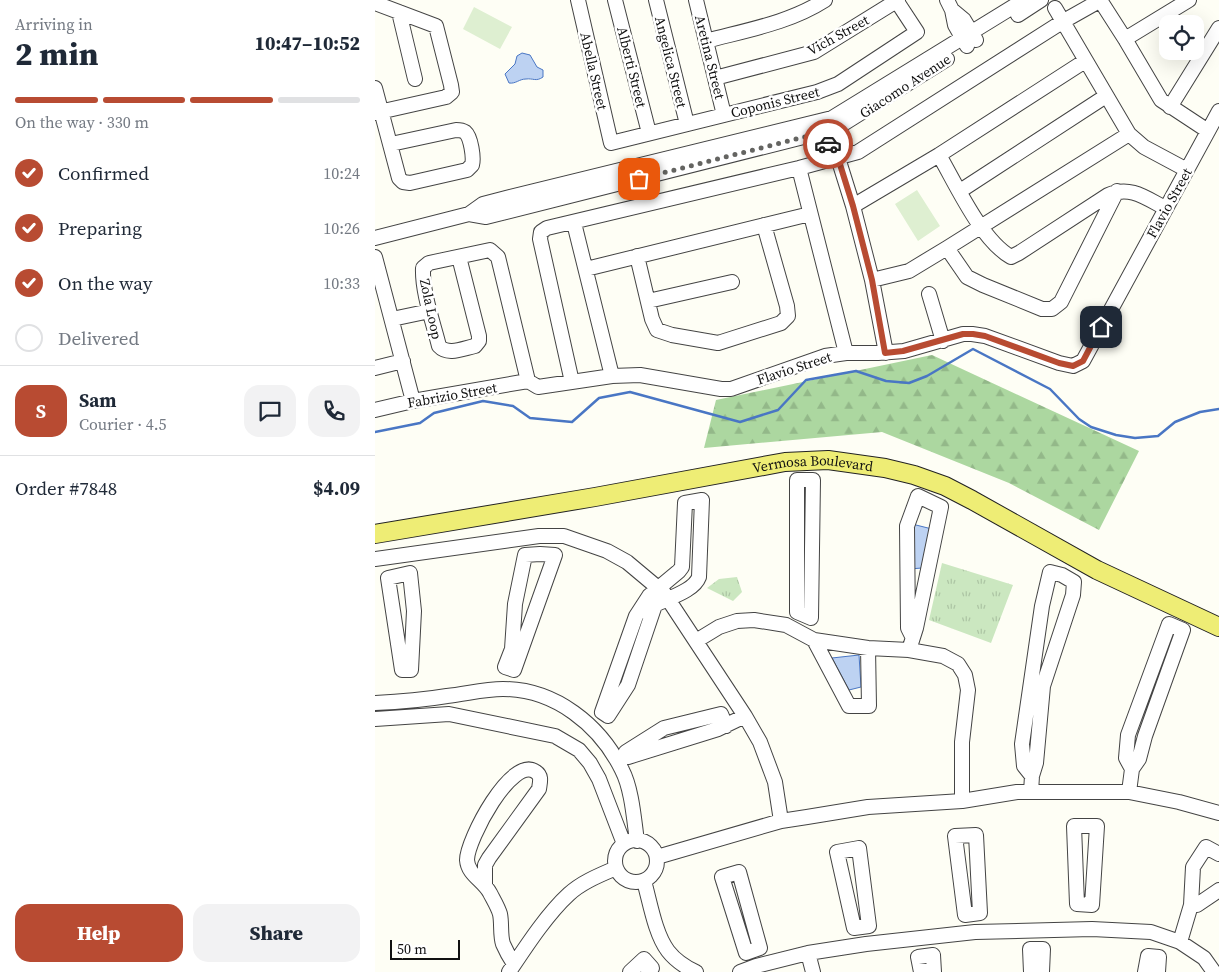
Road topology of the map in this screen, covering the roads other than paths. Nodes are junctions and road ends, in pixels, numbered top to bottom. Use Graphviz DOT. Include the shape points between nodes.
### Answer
graph roads {
  1 [pos="578,0"];
  2 [pos="615,0"];
  3 [pos="656,0"];
  4 [pos="696,0"];
  5 [pos="825,0"];
  6 [pos="897,0"];
  7 [pos="1025,0"];
  8 [pos="1041,0"];
  9 [pos="1100,0"];
  10 [pos="1189,0"];
  11 [pos="375,3"];
  12 [pos="950,5"];
  13 [pos="1055,8"];
  14 [pos="399,12"];
  15 [pos="1062,22"];
  16 [pos="1219,28"];
  17 [pos="970,39"];
  18 [pos="1125,39"];
  19 [pos="706,41"];
  20 [pos="1085,61"];
  21 [pos="715,78"];
  22 [pos="415,79"];
  23 [pos="375,88"];
  24 [pos="1106,96"];
  25 [pos="1170,107"];
  26 [pos="1219,111"];
  27 [pos="378,113"];
  28 [pos="724,115"];
  29 [pos="687,124"];
  30 [pos="828,125"];
  31 [pos="1208,131"];
  32 [pos="649,133"];
  33 [pos="1129,134"];
  34 [pos="611,143"];
  35 [pos="391,144"];
  36 [pos="939,155"];
  37 [pos="838,158"];
  38 [pos="799,168"];
  39 [pos="1187,170"];
  40 [pos="960,191"];
  41 [pos="1118,191"];
  42 [pos="853,206"];
  43 [pos="1165,208"];
  44 [pos="1085,212"];
  45 [pos="810,214"];
  46 [pos="575,222"];
  47 [pos="1100,224"];
  48 [pos="764,225"];
  49 [pos="981,228"];
  50 [pos="375,238"];
  51 [pos="947,248"];
  52 [pos="637,256"];
  53 [pos="375,257"];
  54 [pos="459,257"];
  55 [pos="586,269"];
  56 [pos="872,280"];
  57 [pos="732,282"];
  58 [pos="929,294"];
  59 [pos="648,301"];
  60 [pos="430,310"];
  61 [pos="392,319"];
  62 [pos="943,341"];
  63 [pos="846,353"];
  64 [pos="885,353"];
  65 [pos="403,361"];
  66 [pos="375,368"];
  67 [pos="613,376"];
  68 [pos="528,381"];
  69 [pos="572,382"];
  70 [pos="413,401"];
  71 [pos="375,410"];
  72 [pos="375,534"];
  73 [pos="539,536"];
  74 [pos="540,554"];
  75 [pos="395,556"];
  76 [pos="375,559"];
  77 [pos="398,576"];
  78 [pos="658,597"];
  79 [pos="803,615"];
  80 [pos="1219,627"];
  81 [pos="798,631"];
  82 [pos="912,636"];
  83 [pos="814,640"];
  84 [pos="696,641"];
  85 [pos="868,648"];
  86 [pos="909,650"];
  87 [pos="448,696"];
  88 [pos="375,703"];
  89 [pos="449,714"];
  90 [pos="745,716"];
  91 [pos="375,719"];
  92 [pos="726,726"];
  93 [pos="1132,769"];
  94 [pos="1032,776"];
  95 [pos="1031,792"];
  96 [pos="1129,792"];
  97 [pos="962,800"];
  98 [pos="1219,813"];
  99 [pos="781,821"];
  100 [pos="631,842"];
  101 [pos="1219,854"];
  102 [pos="657,858"];
  103 [pos="617,868"];
  104 [pos="644,881"];
  105 [pos="485,884"];
  106 [pos="1219,890"];
  107 [pos="1085,905"];
  108 [pos="1191,905"];
  109 [pos="972,915"];
  110 [pos="861,927"];
  111 [pos="1086,929"];
  112 [pos="975,932"];
  113 [pos="1036,932"];
  114 [pos="1156,934"];
  115 [pos="924,937"];
  116 [pos="1180,942"];
  117 [pos="866,944"];
  118 [pos="1037,949"];
  119 [pos="668,951"];
  120 [pos="752,951"];
  121 [pos="808,953"];
  122 [pos="926,956"];
  123 [pos="1153,956"];
  124 [pos="756,966"];
  125 [pos="511,968"];
  126 [pos="648,968"];
  127 [pos="630,972"];
  128 [pos="696,972"];
  129 [pos="740,972"];
  130 [pos="813,972"];
  131 [pos="921,972"];
  132 [pos="934,972"];
  133 [pos="1031,972"];
  134 [pos="1042,972"];
  135 [pos="1145,972"];
  136 [pos="1158,972"];
  137 [pos="1213,972"];
  1 -- 34 [label="street, Abella Street"];
  2 -- 32 [label="street, Alberti Street"];
  3 -- 29 [label="street, Angelica Street"];
  4 -- 19 [label="street, Aretina Street"];
  5 -- 19 [label="street" via="791,18"];
  6 -- 21 [label="street, Vich Street" via="813,52"];
  6 -- 28 [label="street, Coponis Street" via="917,32 838,84"];
  7 -- 17 [label="street, Giacomo Avenue"];
  8 -- 17 [label="street, Giacomo Avenue"];
  9 -- 15 [label="street"];
  9 -- 18 [label="street"];
  10 -- 18 [label="street"];
  11 -- 14 [label="street"];
  12 -- 17 [label="street" via="964,20"];
  13 -- 15 [label="street"];
  14 -- 22 [label="street"];
  14 -- 27 [label="street" via="436,26 451,92 446,97"];
  15 -- 20 [label="street"];
  15 -- 37 [label="street" via="858,152"];
  16 -- 25 [label="street"];
  17 -- 30 [label="street, Giacomo Avenue"];
  18 -- 25 [label="street" via="1161,100"];
  19 -- 21 [label="street, Aretina Street"];
  20 -- 24 [label="street"];
  20 -- 36 [label="street"];
  21 -- 28 [label="street, Aretina Street"];
  23 -- 27 [label="street"];
  24 -- 33 [label="street"];
  24 -- 40 [label="street"];
  25 -- 31 [label="street"];
  26 -- 31 [label="street, Flavio Street"];
  27 -- 35 [label="street"];
  28 -- 29 [label="street, Coponis Street"];
  29 -- 32 [label="street, Coponis Street"];
  30 -- 37 [label="street" via="841,144"];
  30 -- 50 [label="street, Giacomo Avenue" via="508,204 483,204 469,214"];
  31 -- 39 [label="street, Flavio Street"];
  32 -- 34 [label="street, Coponis Street"];
  33 -- 39 [label="street" via="1144,147"];
  33 -- 49 [label="street"];
  35 -- 35 [label="street" via="399,178 403,182 467,170 473,165 474,159 463,131"];
  36 -- 40 [label="street"];
  36 -- 42 [label="street"];
  37 -- 38 [label="street"];
  37 -- 42 [label="street"];
  38 -- 45 [label="street"];
  38 -- 46 [label="street"];
  39 -- 43 [label="street, Flavio Street"];
  40 -- 49 [label="street"];
  41 -- 43 [label="street" via="1137,193"];
  41 -- 44 [label="street"];
  41 -- 47 [label="street"];
  42 -- 56 [label="street"];
  43 -- 62 [label="street, Flavio Street" via="1083,361 1073,366 1059,363 973,334"];
  44 -- 47 [label="street"];
  44 -- 49 [label="street" via="1011,257"];
  45 -- 48 [label="street"];
  45 -- 63 [label="street"];
  46 -- 55 [label="street"];
  46 -- 69 [label="street" via="547,228 541,232 540,239"];
  47 -- 51 [label="street" via="1061,302 1052,309 1041,309 967,277"];
  48 -- 52 [label="street"];
  48 -- 59 [label="street" via="787,306 788,316 781,323 717,343 657,330"];
  49 -- 51 [label="street"];
  51 -- 56 [label="street" via="909,271"];
  52 -- 55 [label="street"];
  52 -- 59 [label="street"];
  53 -- 61 [label="street"];
  54 -- 60 [label="street, Zola Loop" via="429,263 423,268"];
  54 -- 60 [label="street, Zola Loop" via="479,341 475,346 449,352 443,350 439,346"];
  54 -- 68 [label="street, Zola Loop" via="490,250 496,253"];
  55 -- 67 [label="street"];
  56 -- 64 [label="street"];
  57 -- 59 [label="street"];
  58 -- 62 [label="street"];
  60 -- 61 [label="street"];
  61 -- 65 [label="street"];
  62 -- 64 [label="street, Flavio Street"];
  63 -- 64 [label="street, Flavio Street"];
  63 -- 67 [label="street, Flavio Street" via="825,356 731,389 640,375"];
  65 -- 66 [label="street"];
  65 -- 70 [label="street"];
  67 -- 69 [label="street, Flavio Street"];
  68 -- 69 [label="street, Flavio Street" via="538,387"];
  68 -- 70 [label="street, Fabrizio Street"];
  70 -- 71 [label="street, Fabrizio Street"];
  72 -- 80 [label="main road, Vermosa Boulevard" via="785,462 828,460 885,468 945,486 1097,570"];
  73 -- 74 [label="street"];
  73 -- 75 [label="street"];
  73 -- 78 [label="street" via="565,536 607,550 627,562"];
  74 -- 74 [label="street" via="525,555 515,604 511,648 505,667 514,670 555,555"];
  75 -- 76 [label="street"];
  75 -- 77 [label="street"];
  77 -- 77 [label="street" via="388,578 403,670 411,670 414,611 410,573"];
  78 -- 78 [label="street" via="682,567 685,503 702,500 699,577 692,587"];
  78 -- 78 [label="street" via="636,616 602,712 607,716 628,685"];
  78 -- 84 [label="street"];
  79 -- 79 [label="street" via="811,618 813,480 797,480 797,612"];
  79 -- 81 [label="street"];
  81 -- 83 [label="street"];
  81 -- 84 [label="street" via="787,625 737,621"];
  82 -- 82 [label="street" via="941,506 918,496 907,526 908,628"];
  82 -- 86 [label="street"];
  83 -- 85 [label="street"];
  83 -- 85 [label="street" via="849,706 869,706"];
  84 -- 90 [label="street"];
  85 -- 86 [label="street"];
  86 -- 97 [label="street" via="943,656 958,664 965,675"];
  87 -- 88 [label="street"];
  87 -- 89 [label="street"];
  87 -- 100 [label="street" via="504,689 546,697 570,709 608,747 623,771 632,806"];
  89 -- 91 [label="street"];
  89 -- 100 [label="street" via="555,736 579,750 590,763"];
  90 -- 92 [label="street"];
  90 -- 99 [label="street" via="760,742 775,782"];
  92 -- 92 [label="street" via="721,714 664,728 626,752 628,757"];
  93 -- 93 [label="street" via="1139,759 1183,630 1169,624 1129,735 1126,758"];
  93 -- 96 [label="street"];
  94 -- 94 [label="street" via="1043,686 1073,595 1074,582 1050,572 1022,744 1024,766"];
  94 -- 95 [label="street"];
  95 -- 96 [label="street"];
  95 -- 97 [label="street"];
  96 -- 98 [label="street"];
  97 -- 99 [label="street" via="868,807"];
  99 -- 102 [label="street"];
  100 -- 102 [label="street" via="650,845"];
  100 -- 103 [label="street" via="617,855"];
  101 -- 108 [label="street" via="1205,846 1193,867"];
  102 -- 104 [label="street" via="655,872"];
  103 -- 104 [label="street" via="619,874 630,881"];
  103 -- 125 [label="street" via="569,894"];
  104 -- 119 [label="street"];
  105 -- 105 [label="street" via="485,865 539,789 539,774 532,770 522,770 505,784 469,847 467,861 471,873"];
  105 -- 125 [label="street" via="499,913"];
  106 -- 108 [label="street" via="1197,905"];
  107 -- 107 [label="street" via="1077,904 1074,826 1097,826 1092,905"];
  107 -- 111 [label="street"];
  108 -- 116 [label="street"];
  109 -- 109 [label="street" via="965,915 955,836 976,834 981,914"];
  109 -- 112 [label="street"];
  110 -- 110 [label="street" via="854,928 837,852 859,848 869,926"];
  110 -- 117 [label="street"];
  111 -- 113 [label="street"];
  111 -- 114 [label="street"];
  112 -- 113 [label="street"];
  112 -- 115 [label="street"];
  113 -- 118 [label="street"];
  114 -- 116 [label="street"];
  114 -- 123 [label="street"];
  115 -- 117 [label="street"];
  115 -- 122 [label="street"];
  116 -- 137 [label="street" via="1204,958"];
  117 -- 121 [label="street"];
  118 -- 133 [label="street" via="1031,949"];
  118 -- 134 [label="street" via="1043,949"];
  119 -- 126 [label="street"];
  119 -- 128 [label="street" via="682,965"];
  120 -- 120 [label="street" via="746,953 722,877 739,872 760,948"];
  120 -- 124 [label="street"];
  121 -- 124 [label="street"];
  121 -- 130 [label="street"];
  122 -- 131 [label="street" via="918,957"];
  122 -- 132 [label="street" via="933,956"];
  123 -- 135 [label="street" via="1147,956"];
  123 -- 136 [label="street" via="1159,957"];
  124 -- 129 [label="street"];
  126 -- 127 [label="street" via="644,959"];
}
